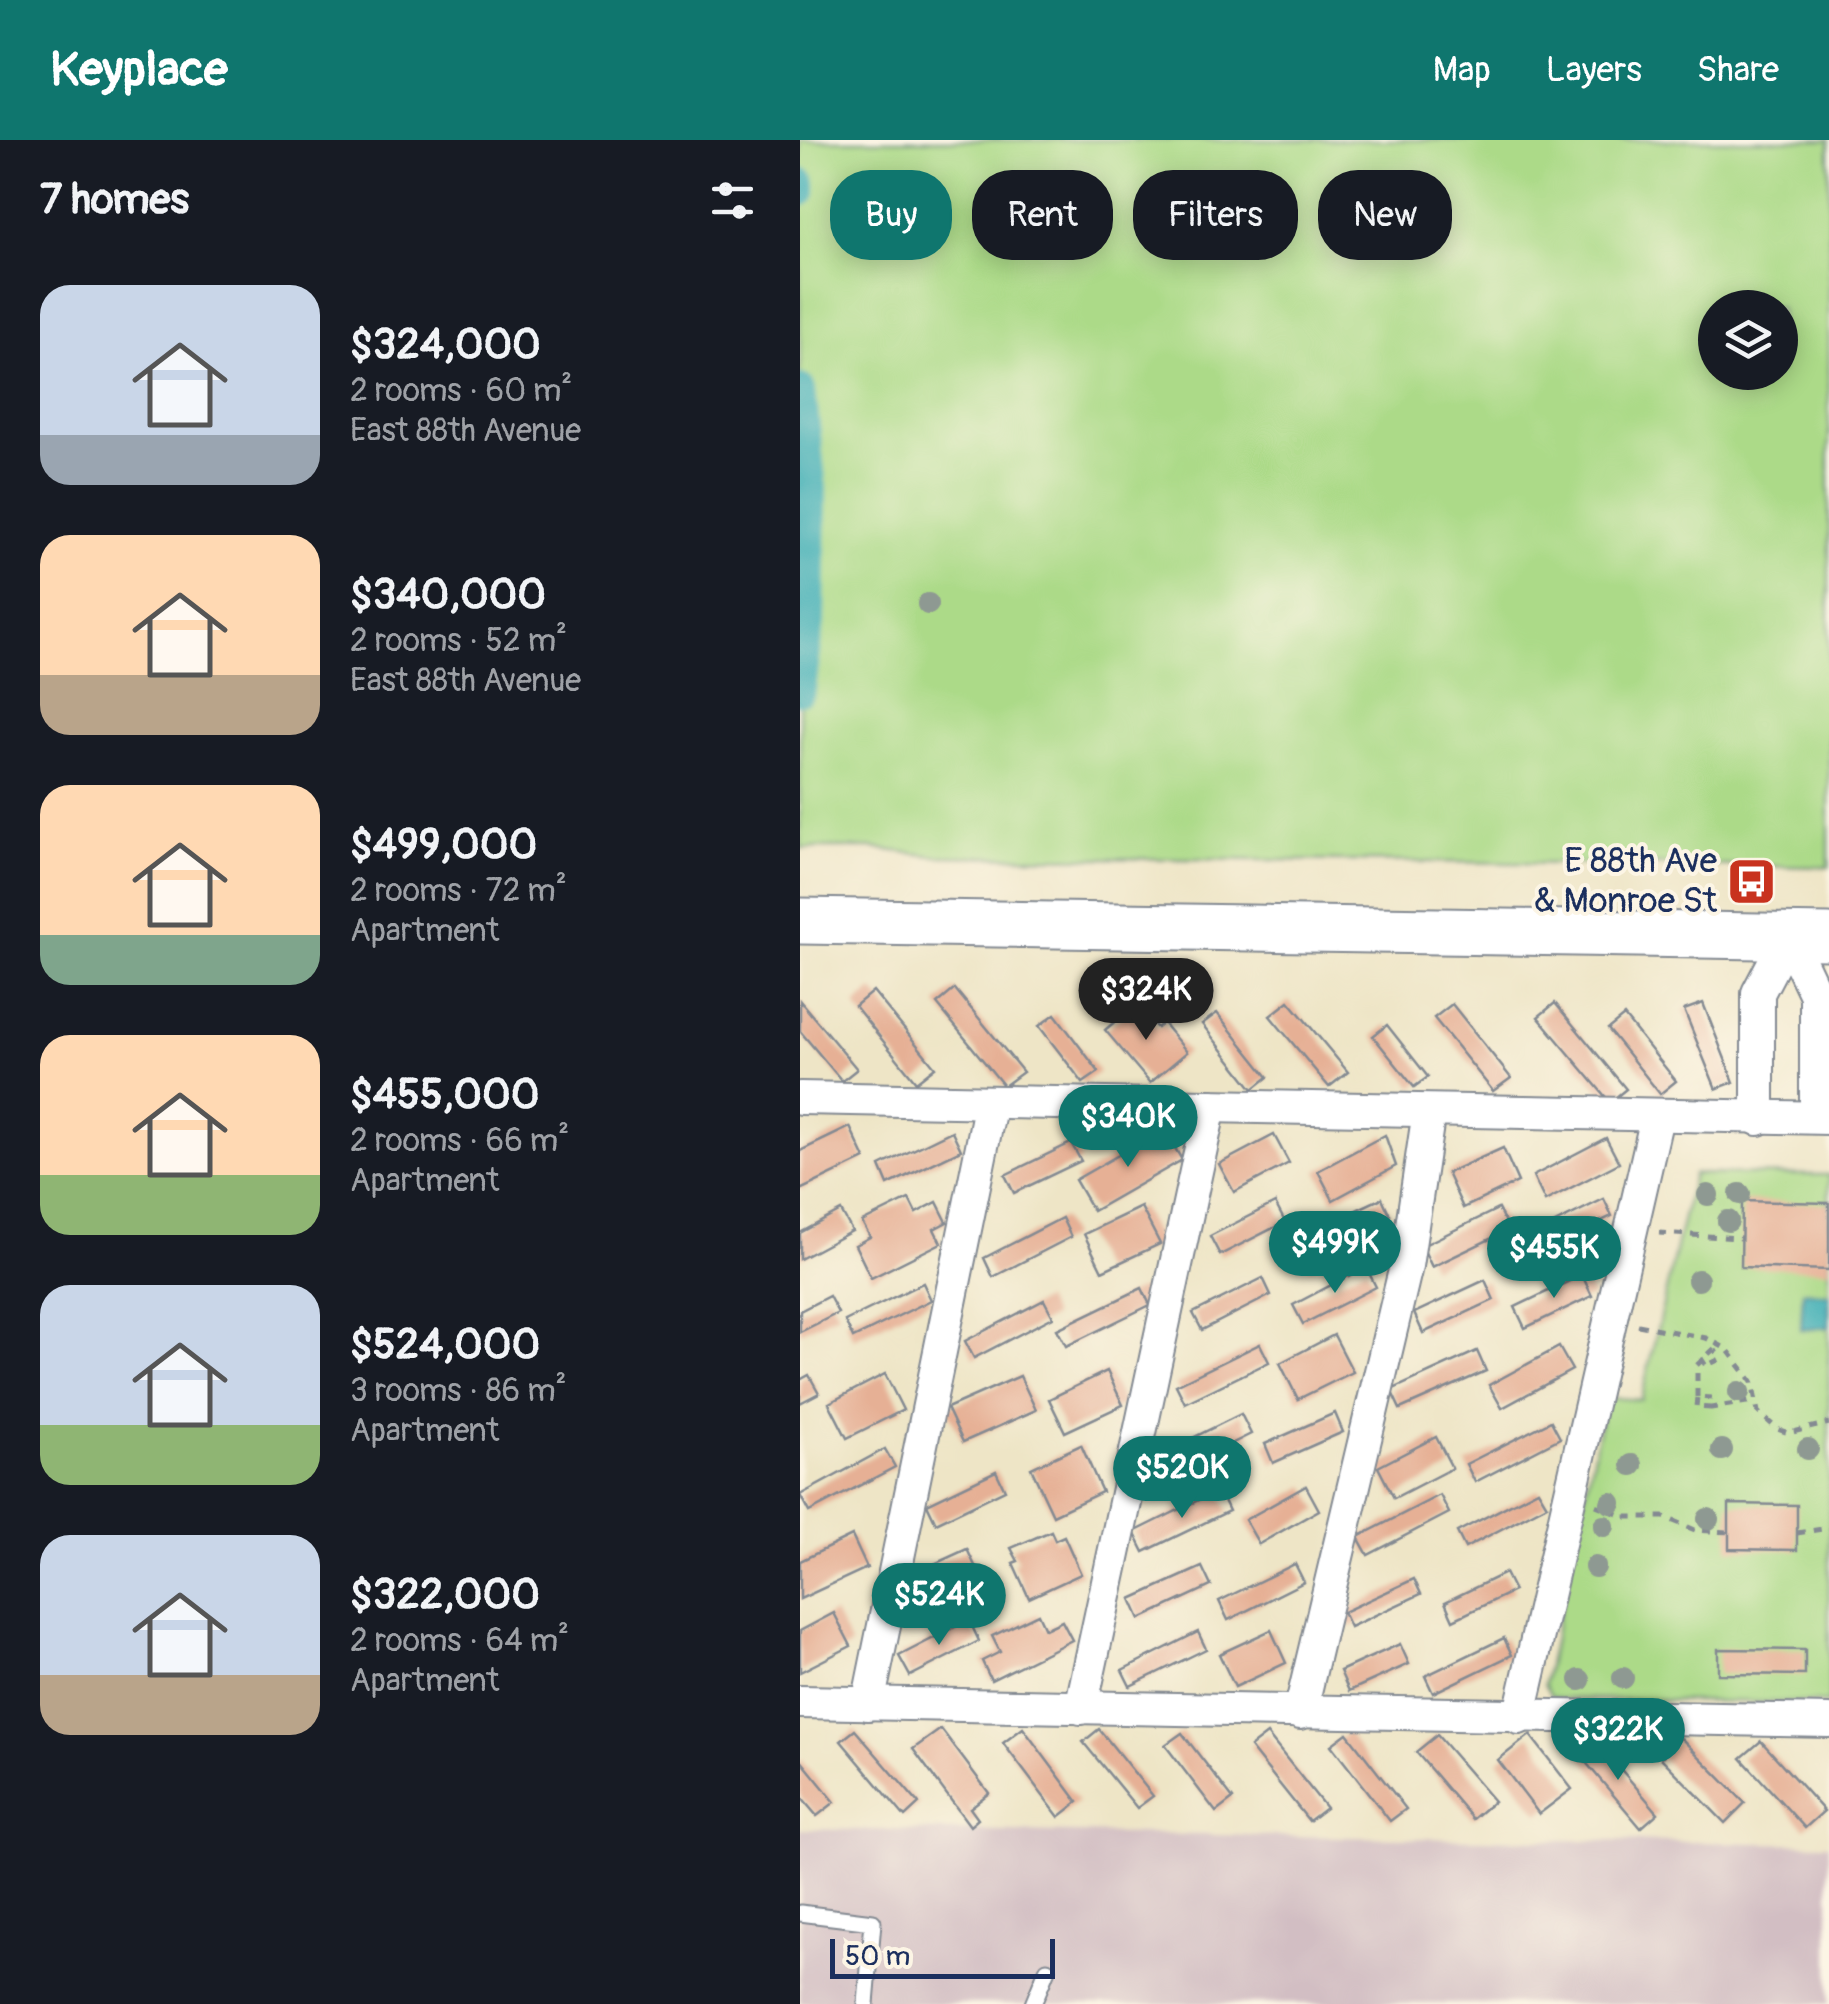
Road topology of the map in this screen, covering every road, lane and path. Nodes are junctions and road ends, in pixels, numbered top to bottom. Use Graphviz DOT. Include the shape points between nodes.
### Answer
graph roads {
  1 [pos="800,921"];
  2 [pos="1809,937"];
  3 [pos="800,1098"];
  4 [pos="991,1102"];
  5 [pos="1210,1106"];
  6 [pos="1428,1112"];
  7 [pos="1657,1117"];
  8 [pos="1823,1118"];
  9 [pos="1758,1119"];
  10 [pos="1632,1227"];
  11 [pos="1741,1238"];
  12 [pos="1610,1319"];
  13 [pos="1717,1348"];
  14 [pos="1753,1401"];
  15 [pos="1829,1423"];
  16 [pos="1570,1497"];
  17 [pos="1829,1528"];
  18 [pos="1729,1532"];
  19 [pos="1798,1533"];
  20 [pos="800,1702"];
  21 [pos="868,1704"];
  22 [pos="1081,1708"];
  23 [pos="1300,1713"];
  24 [pos="1519,1718"];
  25 [pos="1829,1720"];
  26 [pos="800,1913"];
  27 [pos="1047,1970"];
  28 [pos="866,2004"];
  29 [pos="1033,2004"];
  1 -- 2 [label="main road"];
  2 -- 8 [label="street"];
  2 -- 9 [label="street" via="1758,993"];
  3 -- 4 [label="street"];
  4 -- 5 [label="street"];
  4 -- 21 [label="street"];
  5 -- 6 [label="street"];
  5 -- 22 [label="street"];
  6 -- 7 [label="street"];
  6 -- 23 [label="street" via="1406,1266"];
  7 -- 9 [label="street"];
  7 -- 10 [label="street"];
  8 -- 9 [label="street"];
  10 -- 11 [label="path" via="1678,1238"];
  10 -- 12 [label="street"];
  12 -- 13 [label="path"];
  12 -- 16 [label="street"];
  13 -- 14 [label="path" via="1747,1372"];
  13 -- 14 [label="path" via="1701,1358 1694,1374 1697,1396 1712,1398 1711,1408"];
  14 -- 15 [label="path" via="1766,1422 1788,1434"];
  16 -- 18 [label="path" via="1625,1517 1664,1517 1695,1530"];
  16 -- 24 [label="street"];
  17 -- 19 [label="path"];
  20 -- 21 [label="street"];
  21 -- 22 [label="street"];
  22 -- 23 [label="street"];
  23 -- 24 [label="street"];
  24 -- 25 [label="street"];
  26 -- 28 [label="lane" via="874,1922"];
  27 -- 29 [label="lane"];
}
